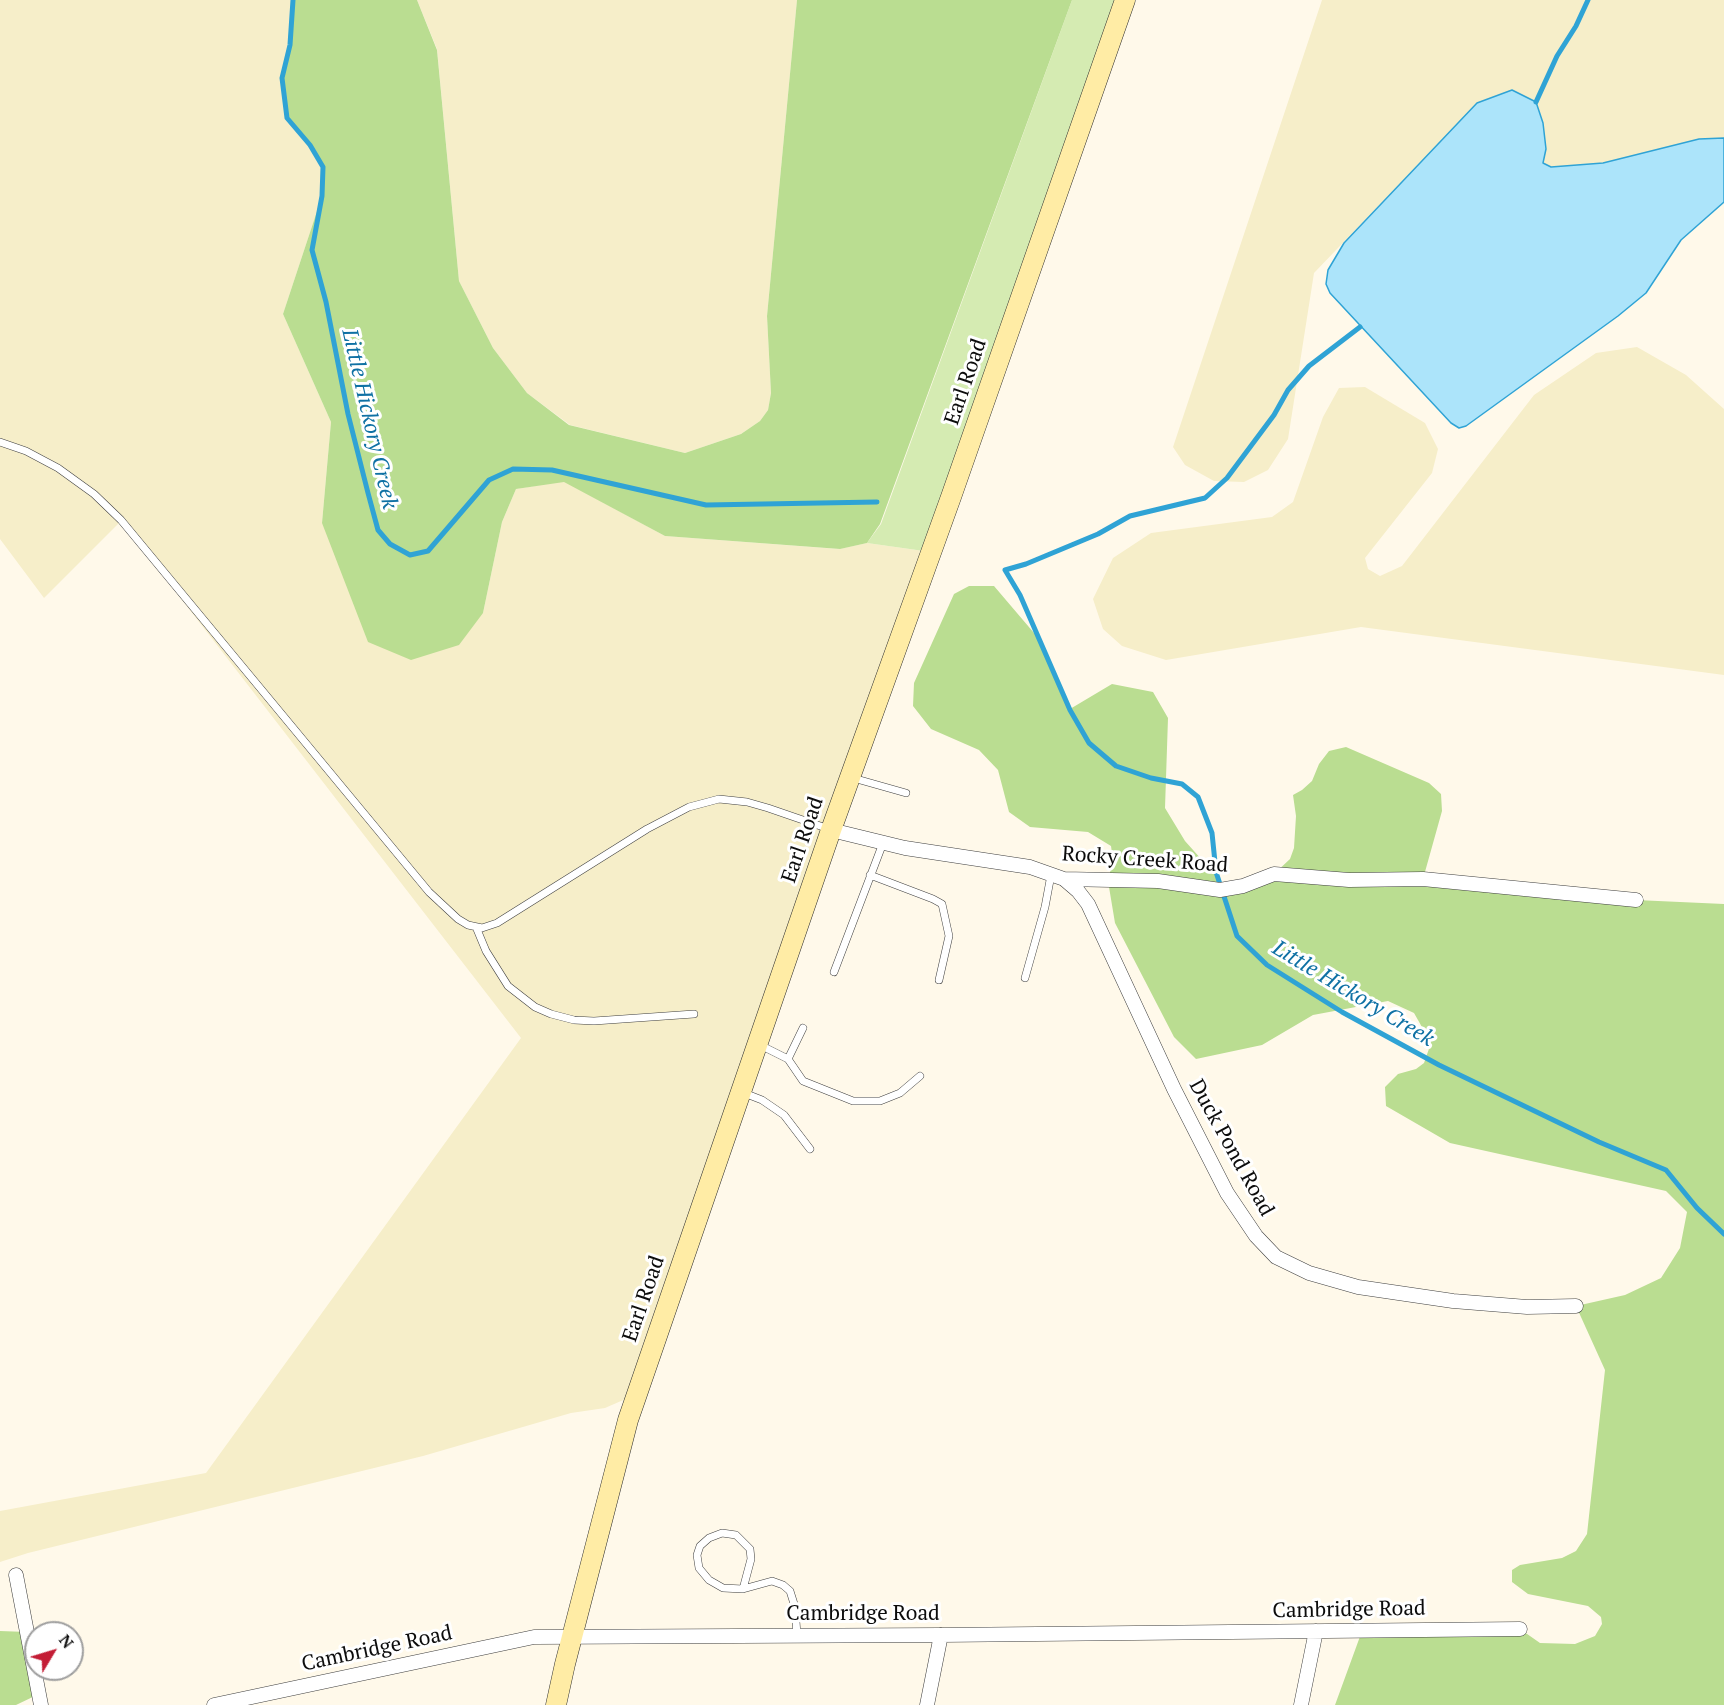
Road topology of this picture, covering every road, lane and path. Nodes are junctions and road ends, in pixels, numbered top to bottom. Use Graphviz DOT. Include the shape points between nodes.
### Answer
graph roads {
  1 [pos="1125,0"];
  2 [pos="0,442"];
  3 [pos="850,777"];
  4 [pos="906,793"];
  5 [pos="831,830"];
  6 [pos="883,843"];
  7 [pos="870,875"];
  8 [pos="1057,877"];
  9 [pos="1636,900"];
  10 [pos="476,927"];
  11 [pos="834,972"];
  12 [pos="1025,978"];
  13 [pos="939,980"];
  14 [pos="694,1014"];
  15 [pos="803,1028"];
  16 [pos="758,1044"];
  17 [pos="788,1059"];
  18 [pos="920,1076"];
  19 [pos="741,1092"];
  20 [pos="810,1149"];
  21 [pos="1576,1306"];
  22 [pos="16,1575"];
  23 [pos="743,1589"];
  24 [pos="1520,1629"];
  25 [pos="1316,1631"];
  26 [pos="797,1635"];
  27 [pos="940,1635"];
  28 [pos="572,1636"];
  29 [pos="41,1705"];
  30 [pos="214,1705"];
  31 [pos="556,1705"];
  32 [pos="927,1705"];
  33 [pos="1301,1705"];
  1 -- 3 [label="main road, Earl Road"];
  2 -- 10 [label="lane" via="58,468 121,520 429,892 458,920"];
  3 -- 4 [label="lane"];
  3 -- 5 [label="main road, Earl Road"];
  5 -- 6 [label="street, Rocky Creek Road"];
  5 -- 10 [label="lane" via="747,802 719,799 689,807 498,923"];
  5 -- 16 [label="main road, Earl Road"];
  6 -- 7 [label="lane"];
  6 -- 8 [label="street, Rocky Creek Road" via="1030,867"];
  7 -- 11 [label="lane"];
  7 -- 13 [label="lane" via="942,904 949,936"];
  8 -- 9 [label="street, Rocky Creek Road" via="1158,881 1220,890 1274,874 1349,880 1423,879"];
  8 -- 12 [label="lane"];
  8 -- 21 [label="street, Duck Pond Road" via="1078,891 1088,904 1227,1193 1256,1236 1276,1257 1309,1274 1358,1287 1453,1301"];
  10 -- 14 [label="lane" via="508,986 551,1014 594,1021"];
  15 -- 17 [label="lane"];
  16 -- 17 [label="lane"];
  16 -- 19 [label="main road, Earl Road"];
  17 -- 18 [label="lane" via="803,1081 853,1101 880,1101 900,1093"];
  19 -- 20 [label="lane" via="784,1115"];
  19 -- 28 [label="main road, Earl Road" via="628,1420"];
  22 -- 29 [label="street"];
  23 -- 23 [label="lane" via="723,1588 699,1568 697,1555 709,1538 722,1533 736,1535 750,1549"];
  23 -- 26 [label="lane" via="772,1581 783,1585 790,1591 795,1607"];
  24 -- 25 [label="street, Cambridge Road"];
  25 -- 27 [label="street, Cambridge Road"];
  25 -- 33 [label="street"];
  26 -- 27 [label="street, Cambridge Road"];
  26 -- 28 [label="street, Cambridge Road"];
  27 -- 32 [label="street"];
  28 -- 30 [label="street, Cambridge Road" via="534,1636"];
  28 -- 31 [label="main road, Earl Road"];
}
